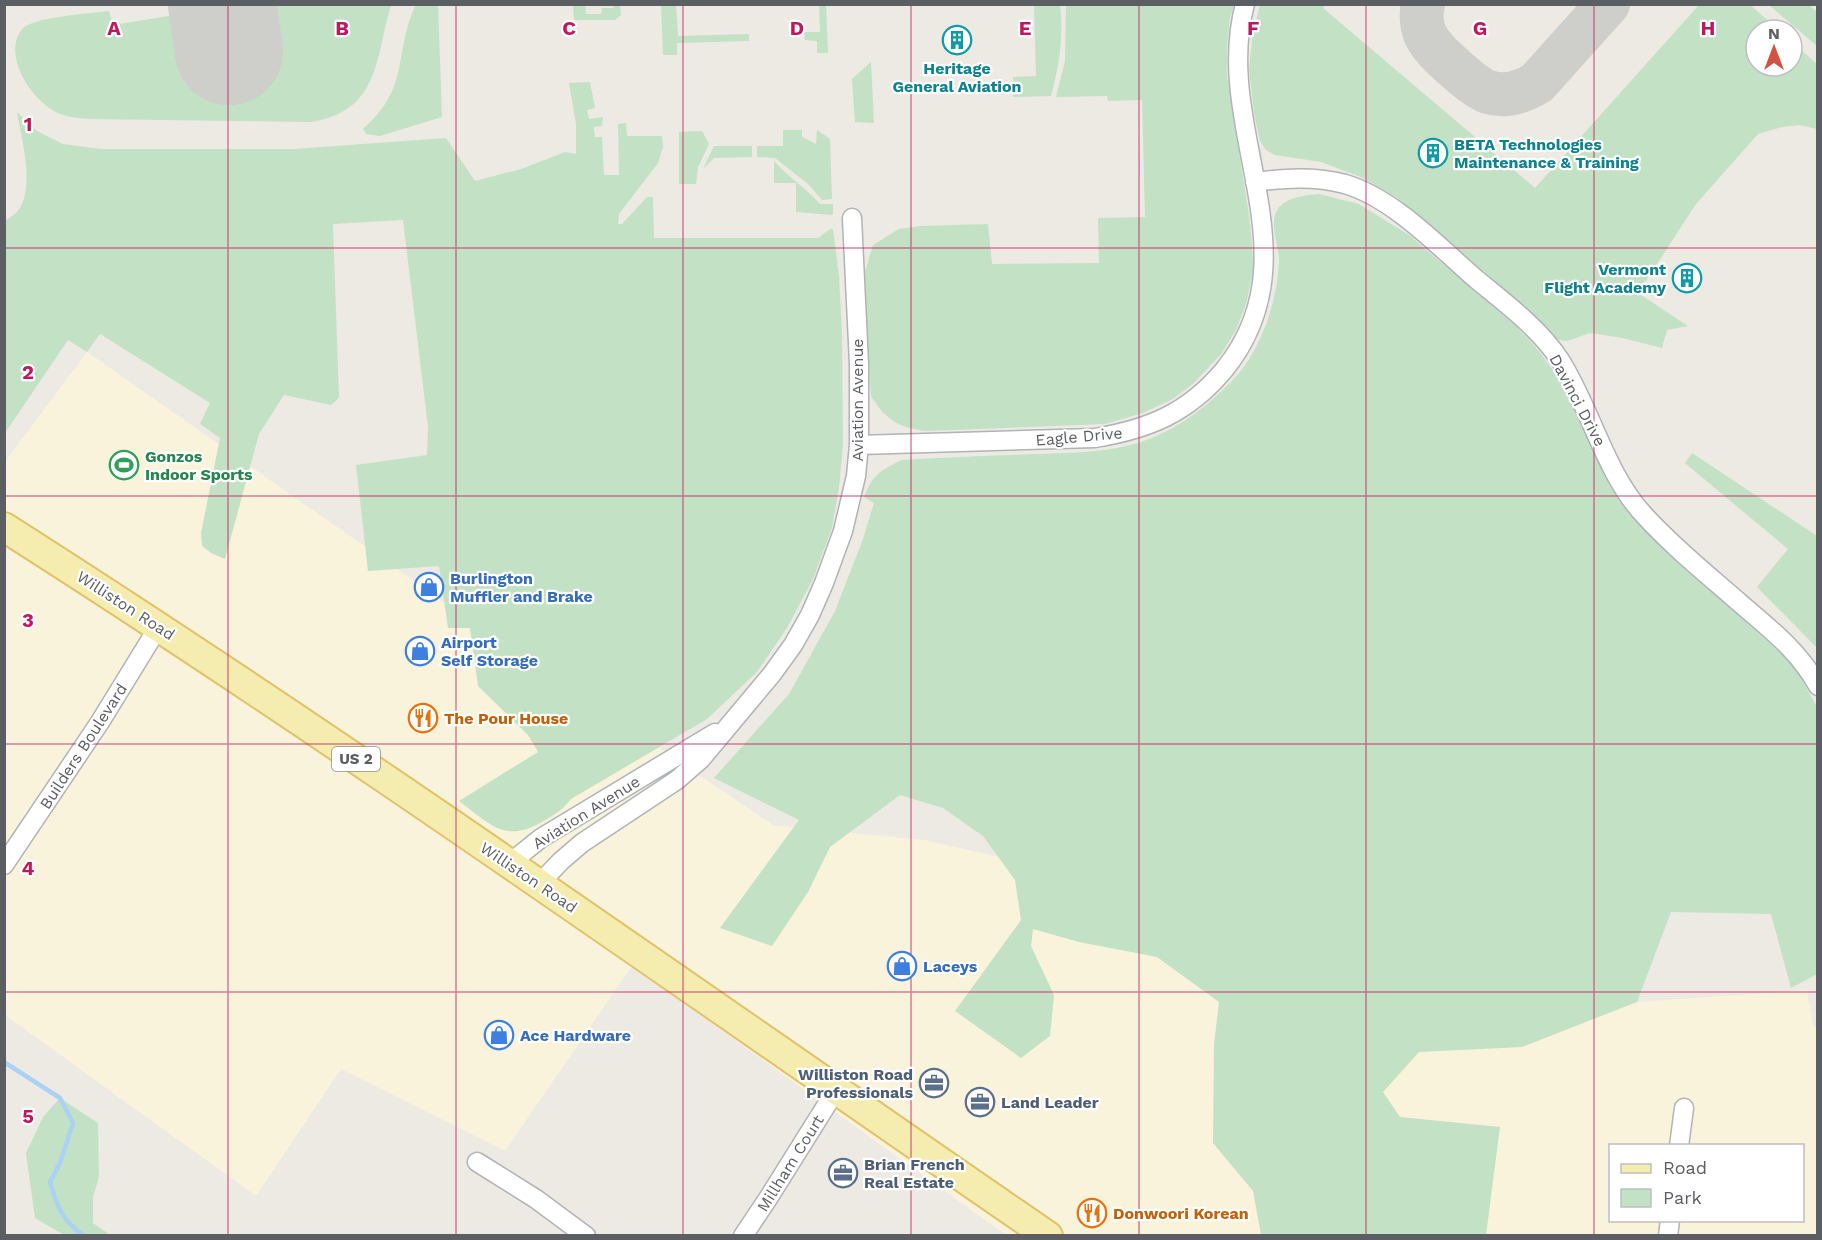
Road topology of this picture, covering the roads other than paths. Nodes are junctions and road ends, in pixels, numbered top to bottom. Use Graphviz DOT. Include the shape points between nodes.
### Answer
graph roads {
  1 [pos="1245,4"];
  2 [pos="1255,182"];
  3 [pos="852,218"];
  4 [pos="859,446"];
  5 [pos="4,527"];
  6 [pos="159,626"];
  7 [pos="1818,686"];
  8 [pos="727,726"];
  9 [pos="510,863"];
  10 [pos="4,865"];
  11 [pos="539,884"];
  12 [pos="836,1090"];
  13 [pos="1684,1108"];
  14 [pos="1679,1144"];
  15 [pos="477,1162"];
  16 [pos="586,1236"];
  17 [pos="743,1236"];
  18 [pos="1048,1236"];
  1 -- 2 [label="street, Eagle Drive" via="1238,74"];
  2 -- 4 [label="street, Eagle Drive" via="1264,245 1259,301 1247,335 1227,366 1179,411 1139,429 1095,438"];
  2 -- 7 [label="street, Davinci Drive" via="1323,179 1365,192 1415,226 1520,316 1569,375 1626,491 1643,514 1781,637"];
  3 -- 4 [label="street, Aviation Avenue"];
  4 -- 8 [label="street, Aviation Avenue" via="843,531 810,615 772,675"];
  5 -- 6 [label="main road, Williston Road / US 2"];
  6 -- 9 [label="main road, Williston Road / US 2"];
  6 -- 10 [label="street, Builders Boulevard"];
  8 -- 9 [label="street, Aviation Avenue" via="541,838"];
  8 -- 11 [label="street, Aviation Avenue" via="701,759 677,780 582,843"];
  9 -- 11 [label="main road, Williston Road / US 2"];
  11 -- 12 [label="main road, Williston Road / US 2"];
  12 -- 17 [label="street, Millham Court"];
  12 -- 18 [label="main road, Williston Road / US 2"];
  13 -- 14 [label="street"];
  15 -- 16 [label="street"];
}
